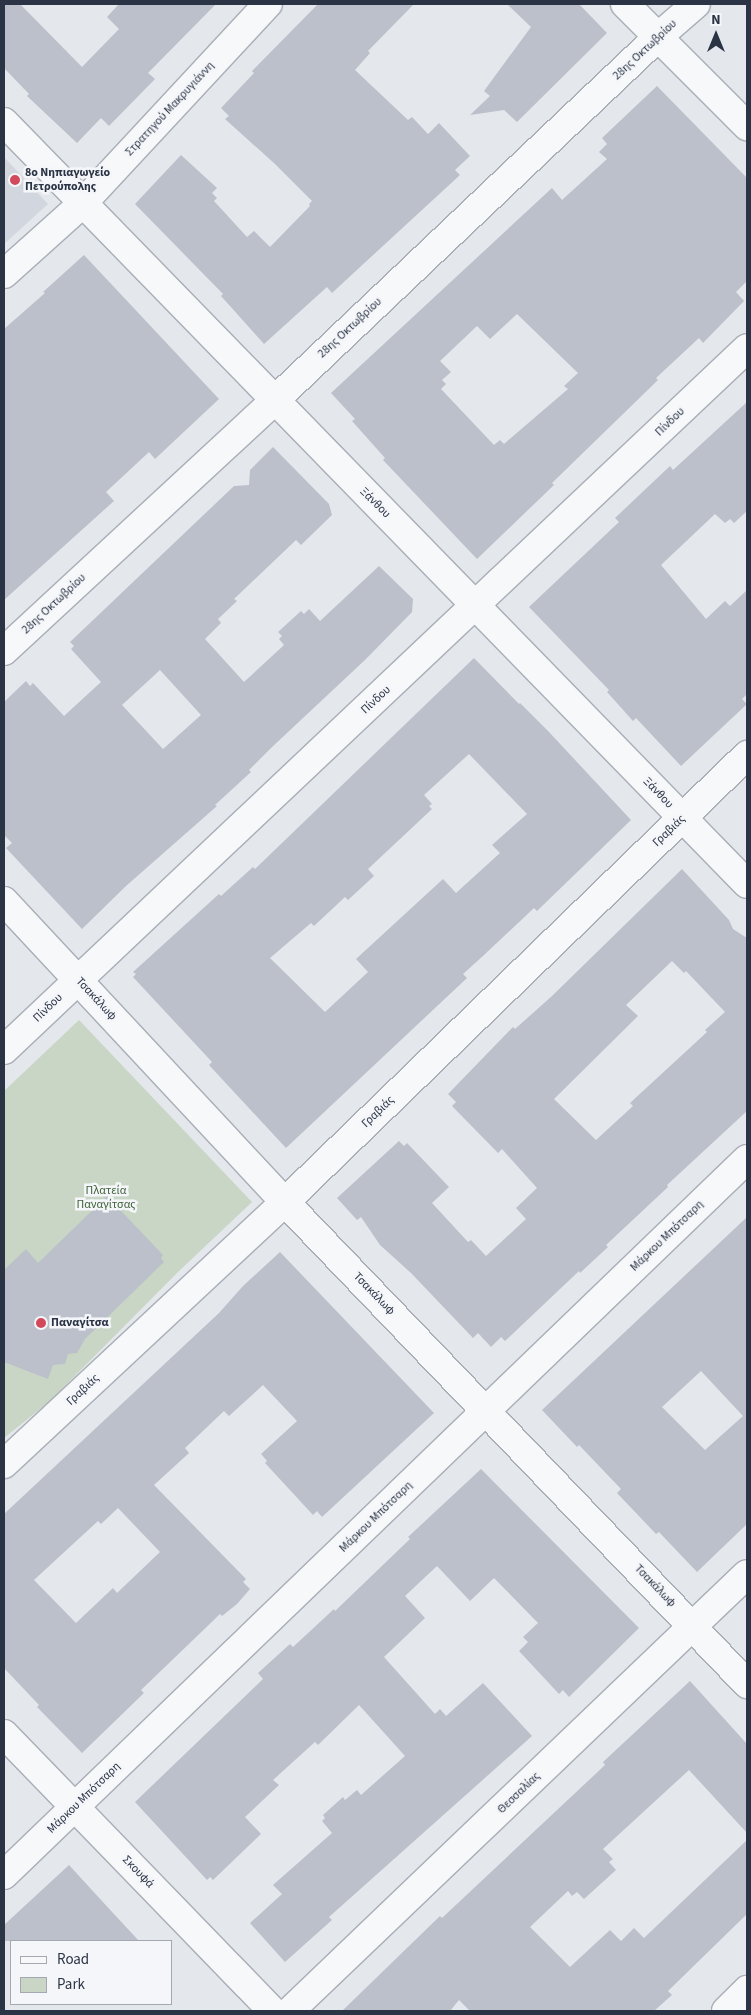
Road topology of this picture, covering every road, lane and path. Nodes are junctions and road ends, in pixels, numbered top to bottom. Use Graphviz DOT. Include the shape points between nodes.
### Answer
graph roads {
  1 [pos="268,4"];
  2 [pos="625,4"];
  3 [pos="696,4"];
  4 [pos="658,37"];
  5 [pos="4,122"];
  6 [pos="747,126"];
  7 [pos="82,204"];
  8 [pos="4,274"];
  9 [pos="747,348"];
  10 [pos="274,401"];
  11 [pos="477,606"];
  12 [pos="4,651"];
  13 [pos="747,755"];
  14 [pos="683,818"];
  15 [pos="747,884"];
  16 [pos="4,901"];
  17 [pos="78,980"];
  18 [pos="4,1050"];
  19 [pos="747,1159"];
  20 [pos="286,1202"];
  21 [pos="487,1411"];
  22 [pos="4,1464"];
  23 [pos="747,1574"];
  24 [pos="694,1626"];
  25 [pos="747,1684"];
  26 [pos="4,1734"];
  27 [pos="75,1806"];
  28 [pos="4,1875"];
  29 [pos="747,1990"];
  30 [pos="272,2011"];
  31 [pos="290,2011"];
  32 [pos="726,2011"];
  1 -- 7 [label="street, Στρατηγού Μακρυγιάννη"];
  2 -- 4 [label="street"];
  3 -- 4 [label="street, 28ης Οκτωβρίου"];
  4 -- 6 [label="street"];
  4 -- 10 [label="street, 28ης Οκτωβρίου"];
  5 -- 7 [label="street, Ξάνθου"];
  7 -- 8 [label="street, Στρατηγού Μακρυγιάννη"];
  7 -- 10 [label="street, Ξάνθου"];
  9 -- 11 [label="street, Πίνδου"];
  10 -- 11 [label="street, Ξάνθου"];
  10 -- 12 [label="street, 28ης Οκτωβρίου"];
  11 -- 14 [label="street, Ξάνθου"];
  11 -- 17 [label="street, Πίνδου"];
  13 -- 14 [label="street, Γραβιάς"];
  14 -- 15 [label="street, Ξάνθου"];
  14 -- 20 [label="street, Γραβιάς"];
  16 -- 17 [label="street, Τσακάλωφ"];
  17 -- 18 [label="street, Πίνδου"];
  17 -- 20 [label="street, Τσακάλωφ"];
  19 -- 21 [label="street, Μάρκου Μπότσαρη"];
  20 -- 21 [label="street, Τσακάλωφ"];
  20 -- 22 [label="street, Γραβιάς"];
  21 -- 24 [label="street, Τσακάλωφ"];
  21 -- 27 [label="street, Μάρκου Μπότσαρη"];
  23 -- 24 [label="street, Θεσσαλίας"];
  24 -- 25 [label="street, Τσακάλωφ"];
  24 -- 31 [label="street, Θεσσαλίας"];
  26 -- 27 [label="street, Σκουφά"];
  27 -- 28 [label="street, Μάρκου Μπότσαρη"];
  27 -- 30 [label="street, Σκουφά"];
  29 -- 32 [label="street"];
}
